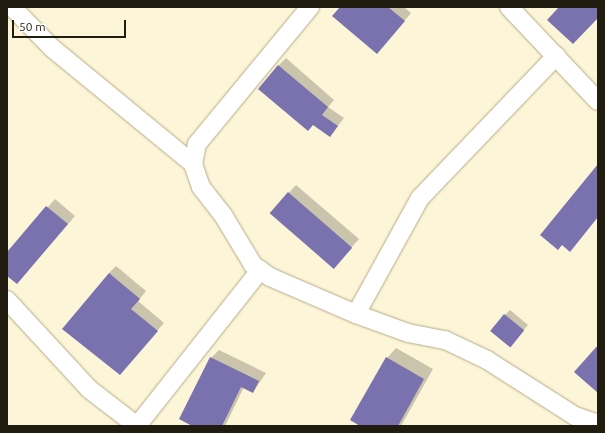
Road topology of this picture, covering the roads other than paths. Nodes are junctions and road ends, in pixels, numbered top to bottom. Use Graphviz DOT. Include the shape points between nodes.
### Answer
graph roads {
  1 [pos="310,7"];
  2 [pos="509,7"];
  3 [pos="17,9"];
  4 [pos="556,56"];
  5 [pos="598,101"];
  6 [pos="192,164"];
  7 [pos="260,270"];
  8 [pos="7,300"];
  9 [pos="356,314"];
  10 [pos="598,424"];
  11 [pos="137,426"];
  1 -- 6 [label="street" via="197,144"];
  2 -- 4 [label="street"];
  3 -- 6 [label="street" via="52,48"];
  4 -- 5 [label="street"];
  4 -- 9 [label="street" via="420,198"];
  6 -- 7 [label="street" via="201,187 227,220 253,265"];
  7 -- 9 [label="street"];
  7 -- 11 [label="street"];
  8 -- 11 [label="street" via="89,389"];
  9 -- 10 [label="street" via="408,333 445,340 493,363 575,416"];
}
